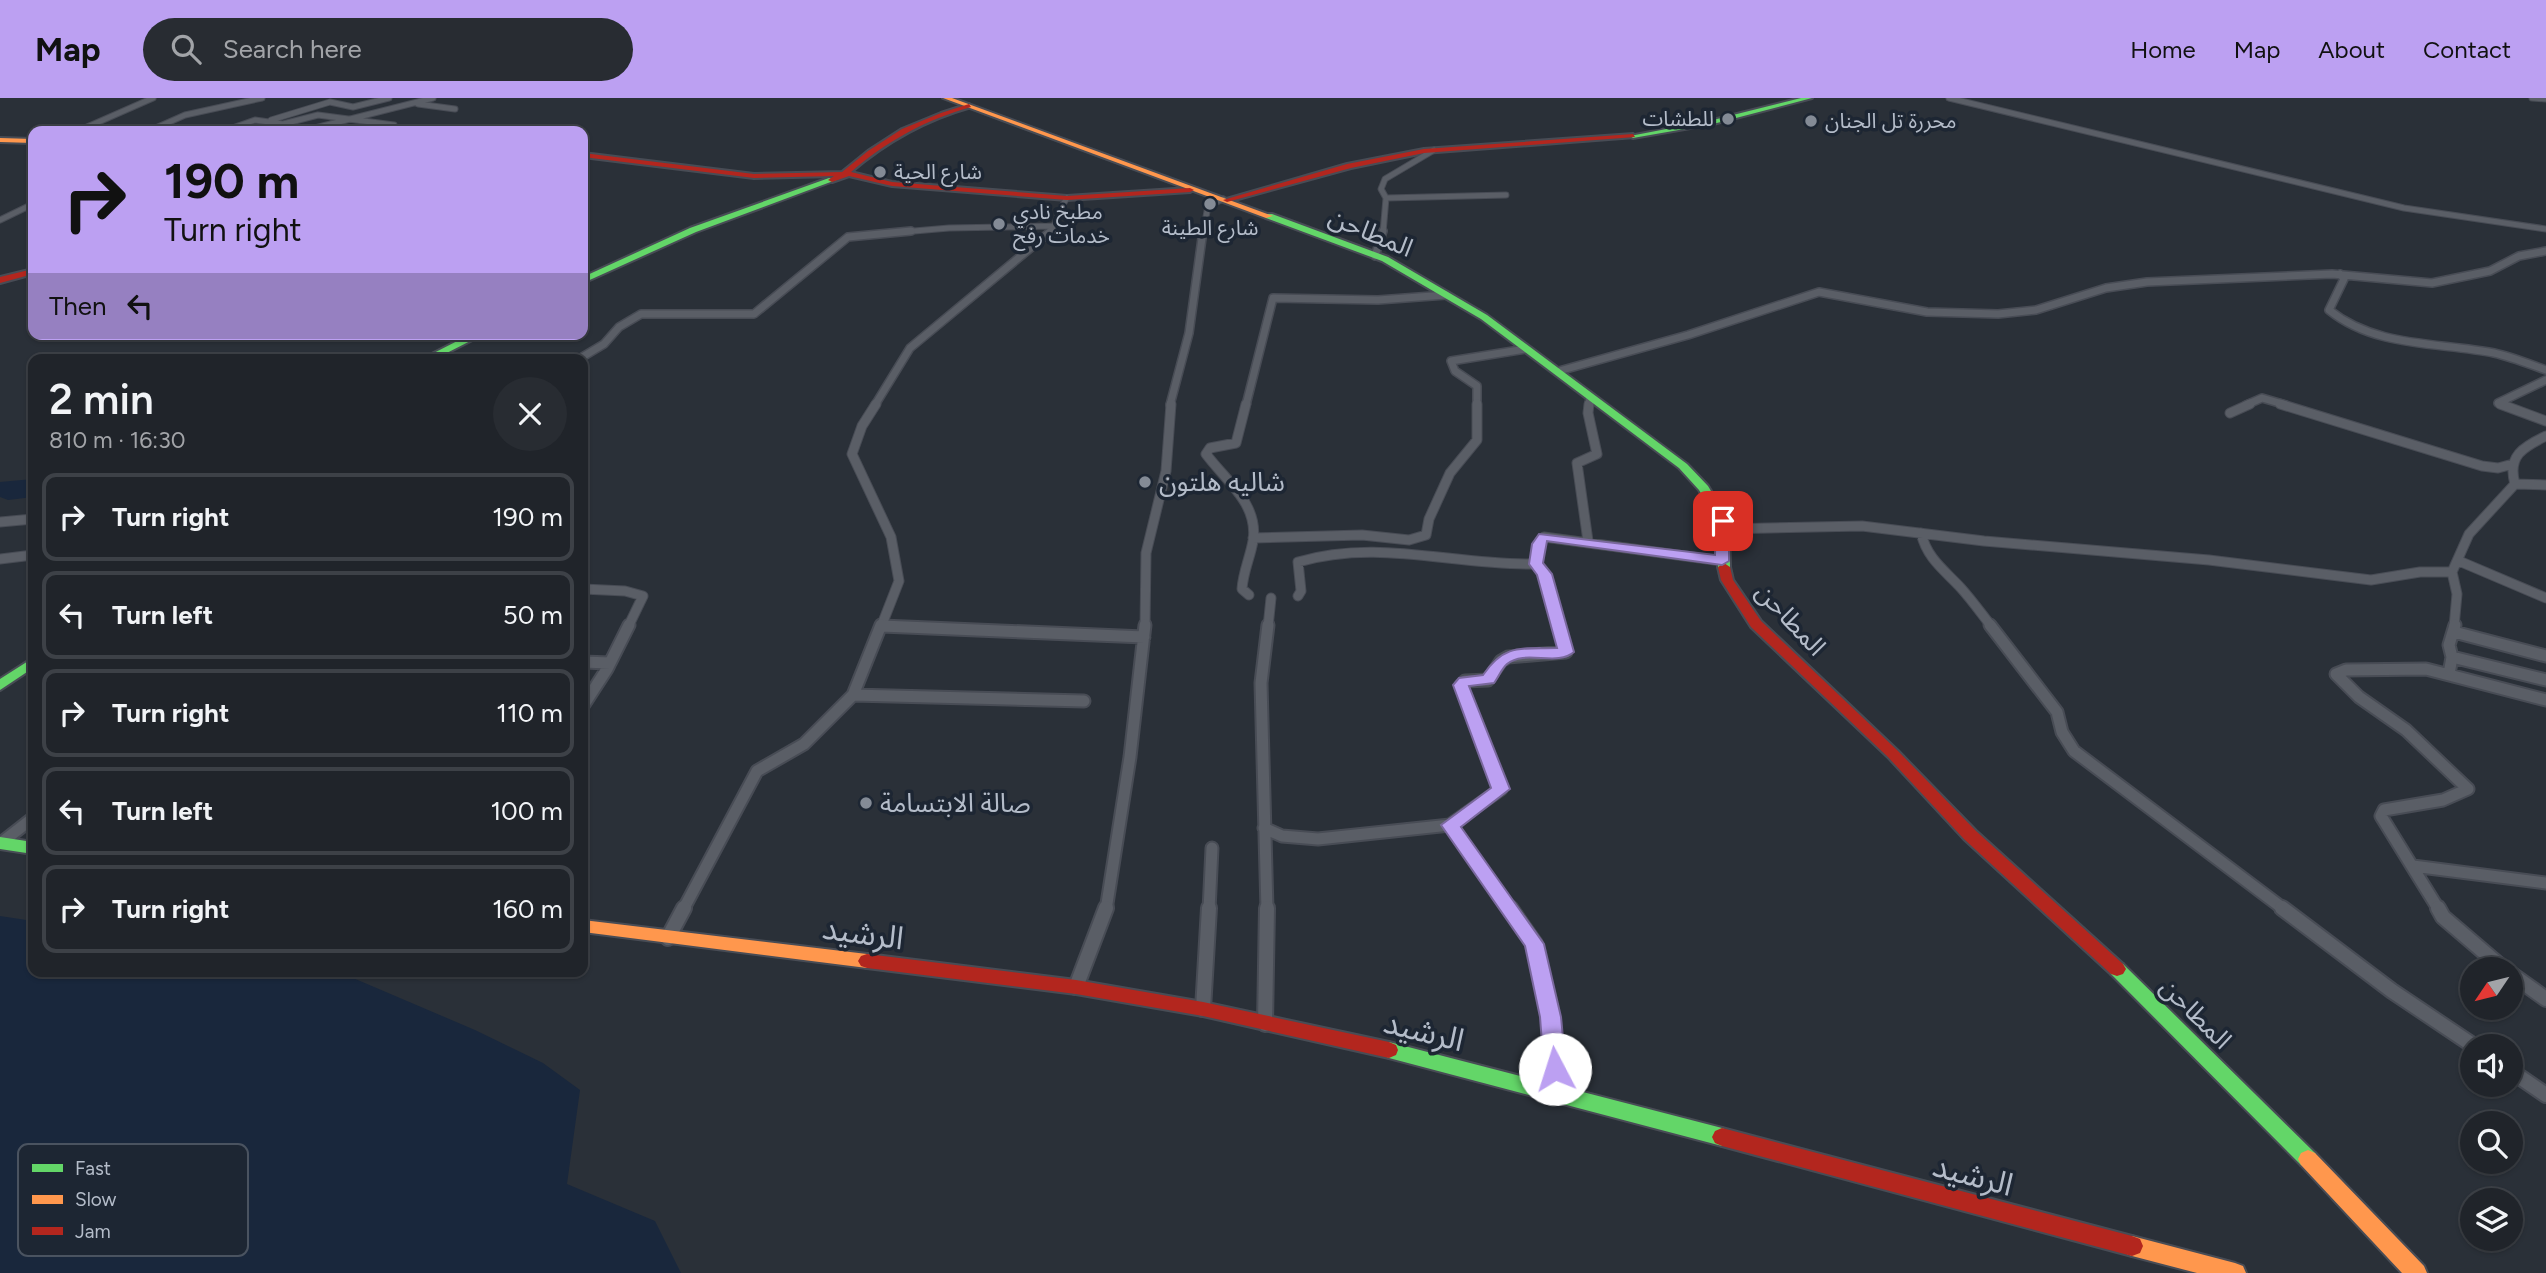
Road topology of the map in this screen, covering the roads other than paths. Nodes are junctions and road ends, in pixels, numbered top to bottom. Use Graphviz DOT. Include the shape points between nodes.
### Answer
graph roads {
  1 [pos="153,98"];
  2 [pos="262,98"];
  3 [pos="389,98"];
  4 [pos="433,98"];
  5 [pos="946,98"];
  6 [pos="1809,98"];
  7 [pos="1949,98"];
  8 [pos="2532,98"];
  9 [pos="2545,98"];
  10 [pos="412,104"];
  11 [pos="969,106"];
  12 [pos="456,109"];
  13 [pos="350,119"];
  14 [pos="269,120"];
  15 [pos="394,125"];
  16 [pos="89,126"];
  17 [pos="160,126"];
  18 [pos="236,126"];
  19 [pos="323,126"];
  20 [pos="0,140"];
  21 [pos="28,142"];
  22 [pos="1434,150"];
  23 [pos="588,156"];
  24 [pos="849,174"];
  25 [pos="1194,189"];
  26 [pos="1506,195"];
  27 [pos="1067,198"];
  28 [pos="1386,198"];
  29 [pos="1225,200"];
  30 [pos="28,206"];
  31 [pos="0,220"];
  32 [pos="1053,226"];
  33 [pos="2546,229"];
  34 [pos="2546,251"];
  35 [pos="1376,256"];
  36 [pos="28,272"];
  37 [pos="2340,274"];
  38 [pos="3,277"];
  39 [pos="588,278"];
  40 [pos="1446,295"];
  41 [pos="467,340"];
  42 [pos="1526,349"];
  43 [pos="437,354"];
  44 [pos="587,354"];
  45 [pos="2546,370"];
  46 [pos="1559,371"];
  47 [pos="2546,380"];
  48 [pos="1590,397"];
  49 [pos="2230,413"];
  50 [pos="2546,421"];
  51 [pos="2546,436"];
  52 [pos="2513,464"];
  53 [pos="2515,484"];
  54 [pos="2546,485"];
  55 [pos="28,519"];
  56 [pos="0,522"];
  57 [pos="1725,529"];
  58 [pos="1921,533"];
  59 [pos="1254,538"];
  60 [pos="1588,541"];
  61 [pos="28,556"];
  62 [pos="0,559"];
  63 [pos="1722,561"];
  64 [pos="2459,561"];
  65 [pos="1536,564"];
  66 [pos="2452,572"];
  67 [pos="588,589"];
  68 [pos="1250,595"];
  69 [pos="1298,596"];
  70 [pos="1271,598"];
  71 [pos="2546,598"];
  72 [pos="882,626"];
  73 [pos="2454,632"];
  74 [pos="1144,637"];
  75 [pos="2546,656"];
  76 [pos="2452,657"];
  77 [pos="588,662"];
  78 [pos="610,663"];
  79 [pos="28,666"];
  80 [pos="2449,674"];
  81 [pos="2546,680"];
  82 [pos="0,686"];
  83 [pos="853,695"];
  84 [pos="588,698"];
  85 [pos="2546,700"];
  86 [pos="1084,701"];
  87 [pos="28,822"];
  88 [pos="1450,825"];
  89 [pos="1264,828"];
  90 [pos="1,843"];
  91 [pos="28,847"];
  92 [pos="1212,848"];
  93 [pos="2413,866"];
  94 [pos="2546,883"];
  95 [pos="588,927"];
  96 [pos="668,938"];
  97 [pos="2490,957"];
  98 [pos="2524,983"];
  99 [pos="1076,987"];
  100 [pos="2546,999"];
  101 [pos="1203,1009"];
  102 [pos="1265,1024"];
  103 [pos="2460,1037"];
  104 [pos="2523,1080"];
  105 [pos="1558,1095"];
  106 [pos="2546,1095"];
  107 [pos="2235,1273"];
  108 [pos="2416,1273"];
  1 -- 16 [label="street"];
  2 -- 17 [label="street" via="185,115"];
  3 -- 14 [label="street" via="354,107 330,102"];
  4 -- 10 [label="street"];
  5 -- 11 [label="main road, المطاحن"];
  6 -- 22 [label="main road" via="1680,129 1616,138"];
  7 -- 33 [label="street" via="2404,208"];
  8 -- 9 [label="street"];
  10 -- 12 [label="street"];
  10 -- 13 [label="street"];
  11 -- 24 [label="main road" via="906,130 861,160"];
  11 -- 25 [label="main road, المطاحن"];
  13 -- 14 [label="street" via="318,115 283,124"];
  13 -- 15 [label="street"];
  13 -- 19 [label="street"];
  14 -- 18 [label="street"];
  20 -- 21 [label="main road"];
  22 -- 28 [label="street" via="1385,179 1381,190"];
  22 -- 29 [label="main road" via="1352,165"];
  23 -- 24 [label="main road" via="754,176"];
  24 -- 27 [label="main road" via="892,184"];
  24 -- 39 [label="main road" via="693,230"];
  25 -- 27 [label="main road"];
  25 -- 29 [label="main road, المطاحن"];
  26 -- 28 [label="street"];
  27 -- 32 [label="street"];
  28 -- 35 [label="street" via="1386,223"];
  29 -- 35 [label="main road, المطاحن"];
  29 -- 74 [label="street" via="1208,206 1205,213 1189,333 1170,406 1166,471 1146,553"];
  30 -- 31 [label="street"];
  32 -- 44 [label="street" via="848,237 754,314 641,314"];
  32 -- 72 [label="street" via="1018,261 910,348 862,426 852,454 891,537 899,581"];
  34 -- 37 [label="street" via="2490,271 2432,283"];
  35 -- 40 [label="main road, المطاحن"];
  36 -- 38 [label="main road"];
  37 -- 45 [label="street" via="2342,287 2329,310 2345,321 2409,342 2499,354"];
  37 -- 46 [label="street" via="2121,284 2036,310 1998,314 1927,312 1819,292"];
  40 -- 42 [label="main road, المطاحن"];
  40 -- 59 [label="street" via="1378,300 1273,298 1236,443 1210,448 1206,454 1250,506"];
  41 -- 43 [label="main road"];
  42 -- 46 [label="main road, المطاحن"];
  42 -- 59 [label="street" via="1451,361 1455,371 1478,386 1477,440 1450,473 1426,535 1409,540 1351,535"];
  46 -- 48 [label="main road, المطاحن"];
  47 -- 50 [label="street" via="2498,403"];
  48 -- 57 [label="main road, المطاحن" via="1695,476"];
  48 -- 60 [label="street" via="1588,413 1597,454 1577,463"];
  49 -- 52 [label="street" via="2262,398 2482,466"];
  51 -- 52 [label="street" via="2519,449"];
  52 -- 53 [label="street"];
  53 -- 54 [label="street"];
  53 -- 64 [label="street" via="2469,534"];
  55 -- 56 [label="street"];
  57 -- 58 [label="street" via="1834,525"];
  57 -- 63 [label="main road, المطاحن"];
  58 -- 66 [label="street" via="2371,580"];
  58 -- 103 [label="street" via="1925,549 1937,565 2057,712 2074,751 2392,991"];
  59 -- 68 [label="street" via="1242,578 1242,589"];
  60 -- 63 [label="street"];
  60 -- 65 [label="street" via="1544,537"];
  61 -- 62 [label="street"];
  63 -- 108 [label="main road, المطاحن" via="1727,580 1756,624 1893,754 1970,835 2124,976 2325,1175"];
  64 -- 66 [label="street"];
  64 -- 71 [label="street"];
  65 -- 69 [label="street" via="1500,565 1353,549 1298,562"];
  65 -- 88 [label="street" via="1544,574 1566,652 1516,654 1501,660 1488,680 1462,682 1501,789"];
  66 -- 73 [label="street" via="2457,594"];
  67 -- 78 [label="street" via="643,596"];
  70 -- 89 [label="street" via="1261,683"];
  72 -- 74 [label="street"];
  72 -- 83 [label="street"];
  73 -- 75 [label="street"];
  73 -- 76 [label="street" via="2449,645"];
  74 -- 99 [label="street" via="1106,910"];
  76 -- 80 [label="street"];
  76 -- 81 [label="street"];
  77 -- 78 [label="street"];
  78 -- 84 [label="street"];
  79 -- 82 [label="main road"];
  80 -- 85 [label="street"];
  80 -- 93 [label="street" via="2426,669 2336,674 2358,697 2406,730 2468,789 2443,800 2384,810 2384,821"];
  83 -- 86 [label="street"];
  83 -- 96 [label="street" via="804,744 757,771"];
  87 -- 90 [label="street"];
  88 -- 89 [label="street" via="1318,839 1282,836"];
  88 -- 105 [label="street" via="1535,944 1550,1017"];
  89 -- 102 [label="street"];
  90 -- 91 [label="main road"];
  92 -- 101 [label="street"];
  93 -- 94 [label="street"];
  93 -- 97 [label="street" via="2443,917"];
  95 -- 96 [label="main road, الرشيد"];
  96 -- 99 [label="main road, الرشيد"];
  98 -- 100 [label="street"];
  99 -- 101 [label="main road, الرشيد"];
  101 -- 102 [label="main road, الرشيد"];
  102 -- 105 [label="main road, الرشيد" via="1410,1055"];
  104 -- 106 [label="street"];
  105 -- 107 [label="main road, الرشيد"];
}
